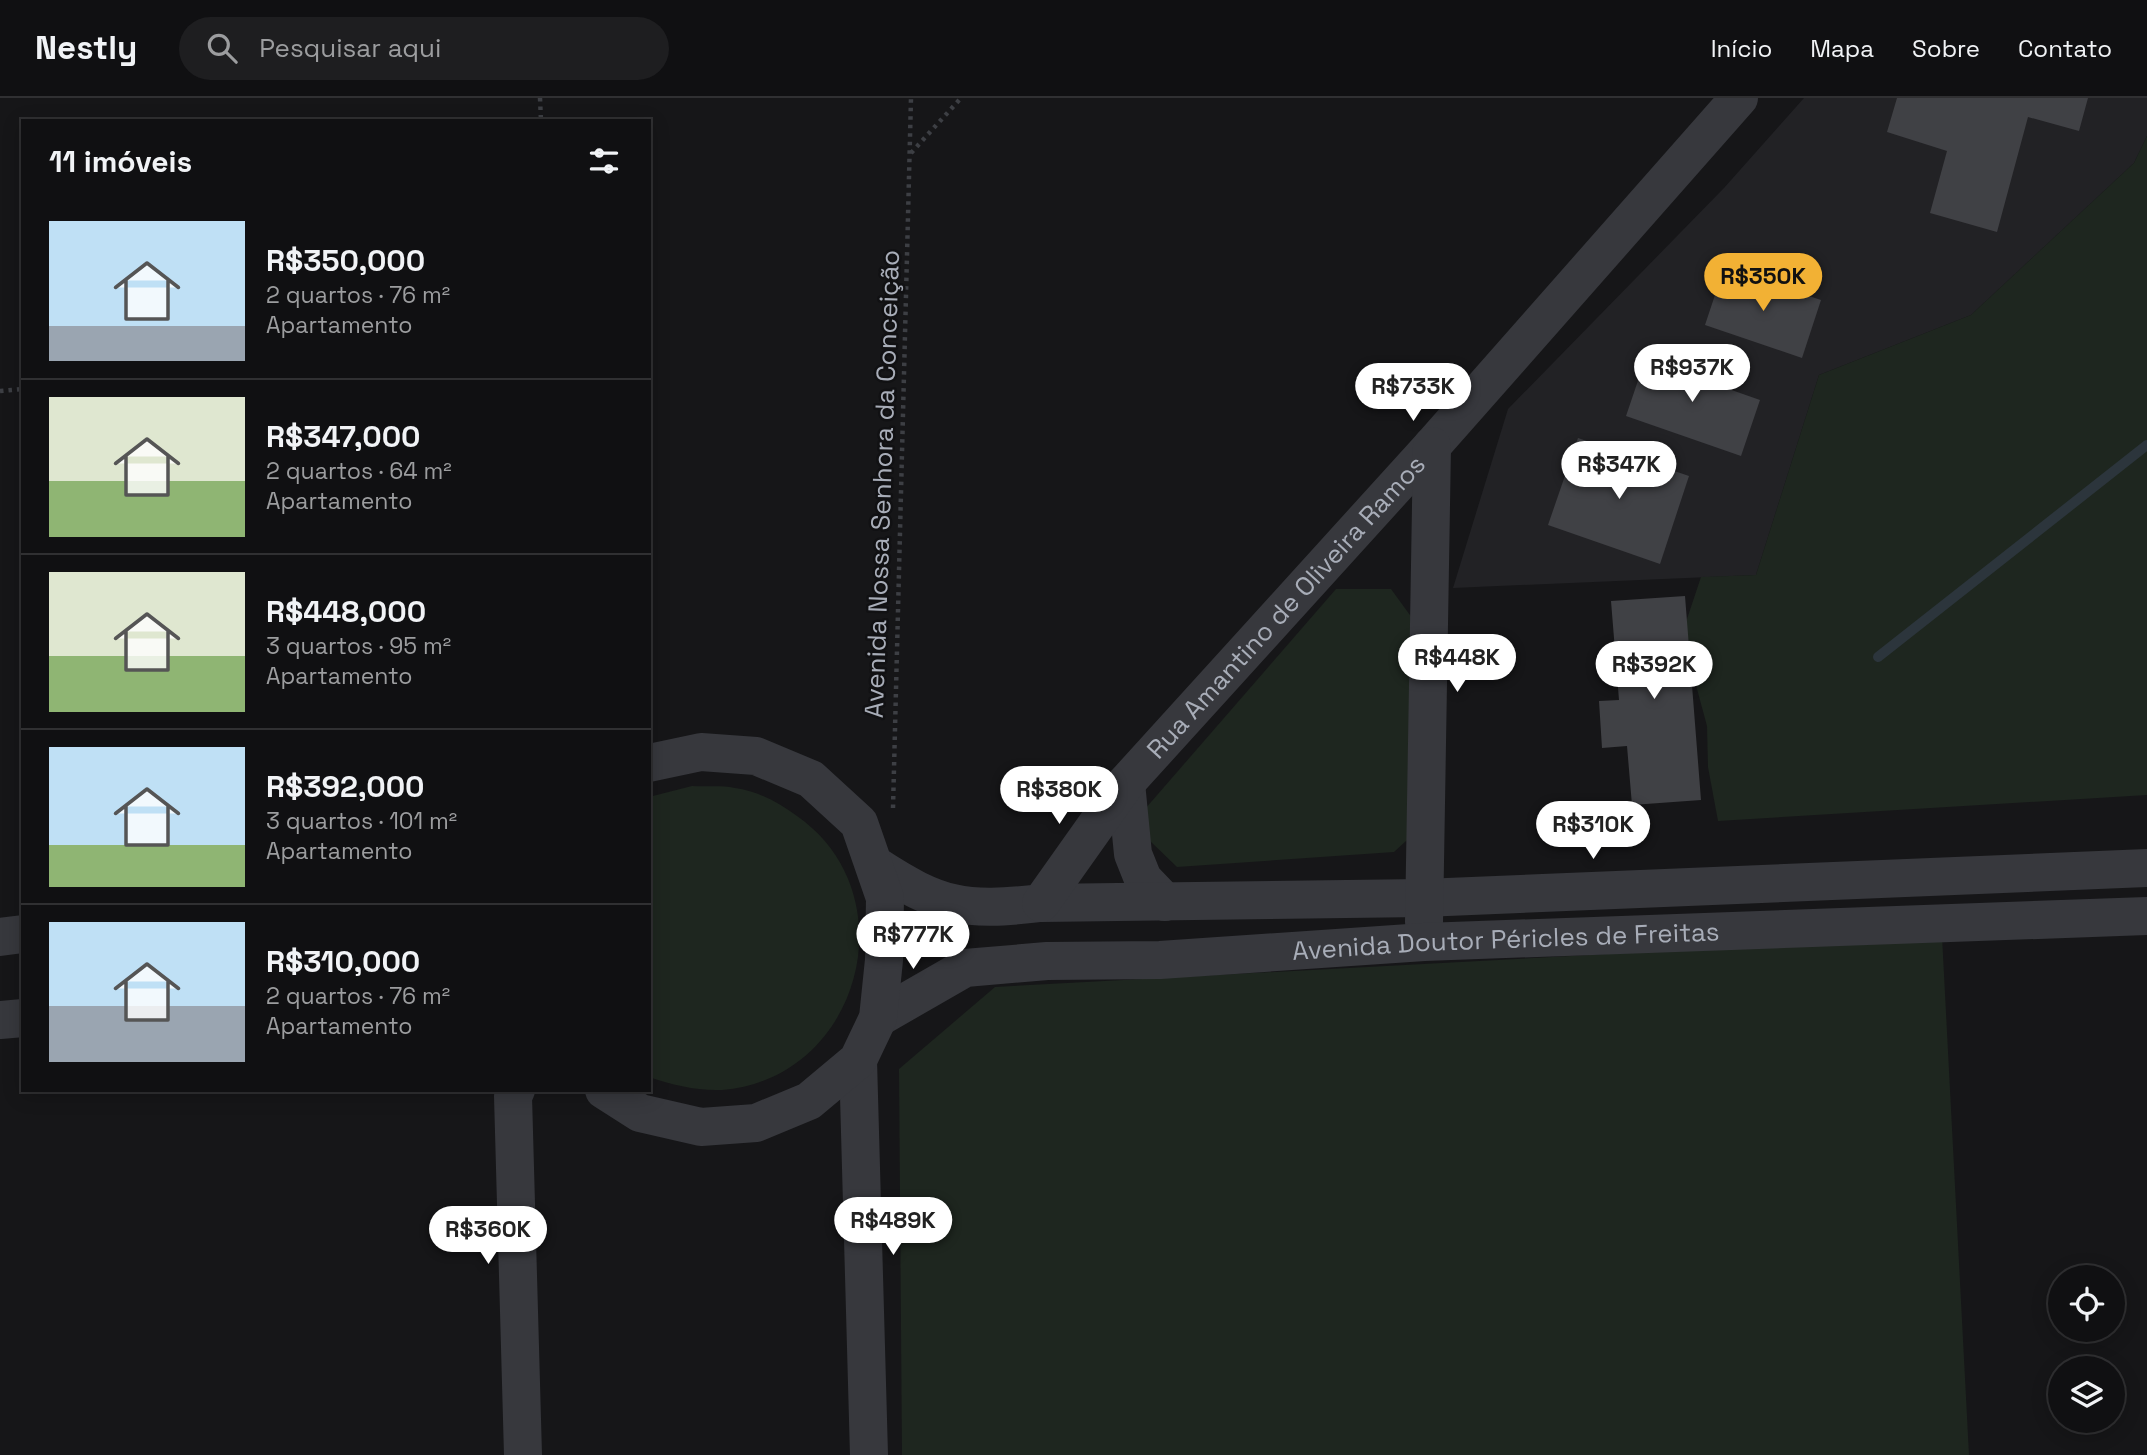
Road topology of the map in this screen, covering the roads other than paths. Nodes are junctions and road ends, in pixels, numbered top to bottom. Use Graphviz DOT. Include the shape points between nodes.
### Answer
graph roads {
  1 [pos="1739,98"];
  2 [pos="1432,446"];
  3 [pos="651,763"];
  4 [pos="1126,783"];
  5 [pos="875,865"];
  6 [pos="2147,868"];
  7 [pos="1423,898"];
  8 [pos="1165,902"];
  9 [pos="1041,903"];
  10 [pos="2147,916"];
  11 [pos="21,934"];
  12 [pos="0,937"];
  13 [pos="1424,942"];
  14 [pos="21,1018"];
  15 [pos="878,1018"];
  16 [pos="0,1020"];
  17 [pos="858,1060"];
  18 [pos="515,1092"];
  19 [pos="607,1092"];
  20 [pos="523,1455"];
  21 [pos="869,1455"];
  1 -- 2 [label="street, Rua Amantino de Oliveira Ramos"];
  2 -- 4 [label="street, Rua Amantino de Oliveira Ramos"];
  2 -- 7 [label="street"];
  3 -- 5 [label="street" via="701,751 756,756 811,779 859,822"];
  4 -- 8 [label="street" via="1133,854 1143,879"];
  4 -- 9 [label="street, Rua Amantino de Oliveira Ramos"];
  5 -- 9 [label="street, Avenida Doutor Péricles de Freitas" via="942,902 994,908"];
  5 -- 15 [label="street" via="885,898"];
  6 -- 7 [label="street, Avenida Doutor Péricles de Freitas"];
  7 -- 8 [label="street, Avenida Doutor Péricles de Freitas"];
  7 -- 13 [label="street"];
  8 -- 9 [label="street, Avenida Doutor Péricles de Freitas"];
  10 -- 13 [label="street, Avenida Doutor Péricles de Freitas"];
  11 -- 12 [label="street"];
  13 -- 15 [label="street, Avenida Doutor Péricles de Freitas" via="965,968"];
  14 -- 16 [label="street"];
  15 -- 17 [label="street"];
  17 -- 19 [label="street" via="810,1101 756,1123 701,1128 640,1113"];
  17 -- 21 [label="street"];
  18 -- 20 [label="street"];
}
